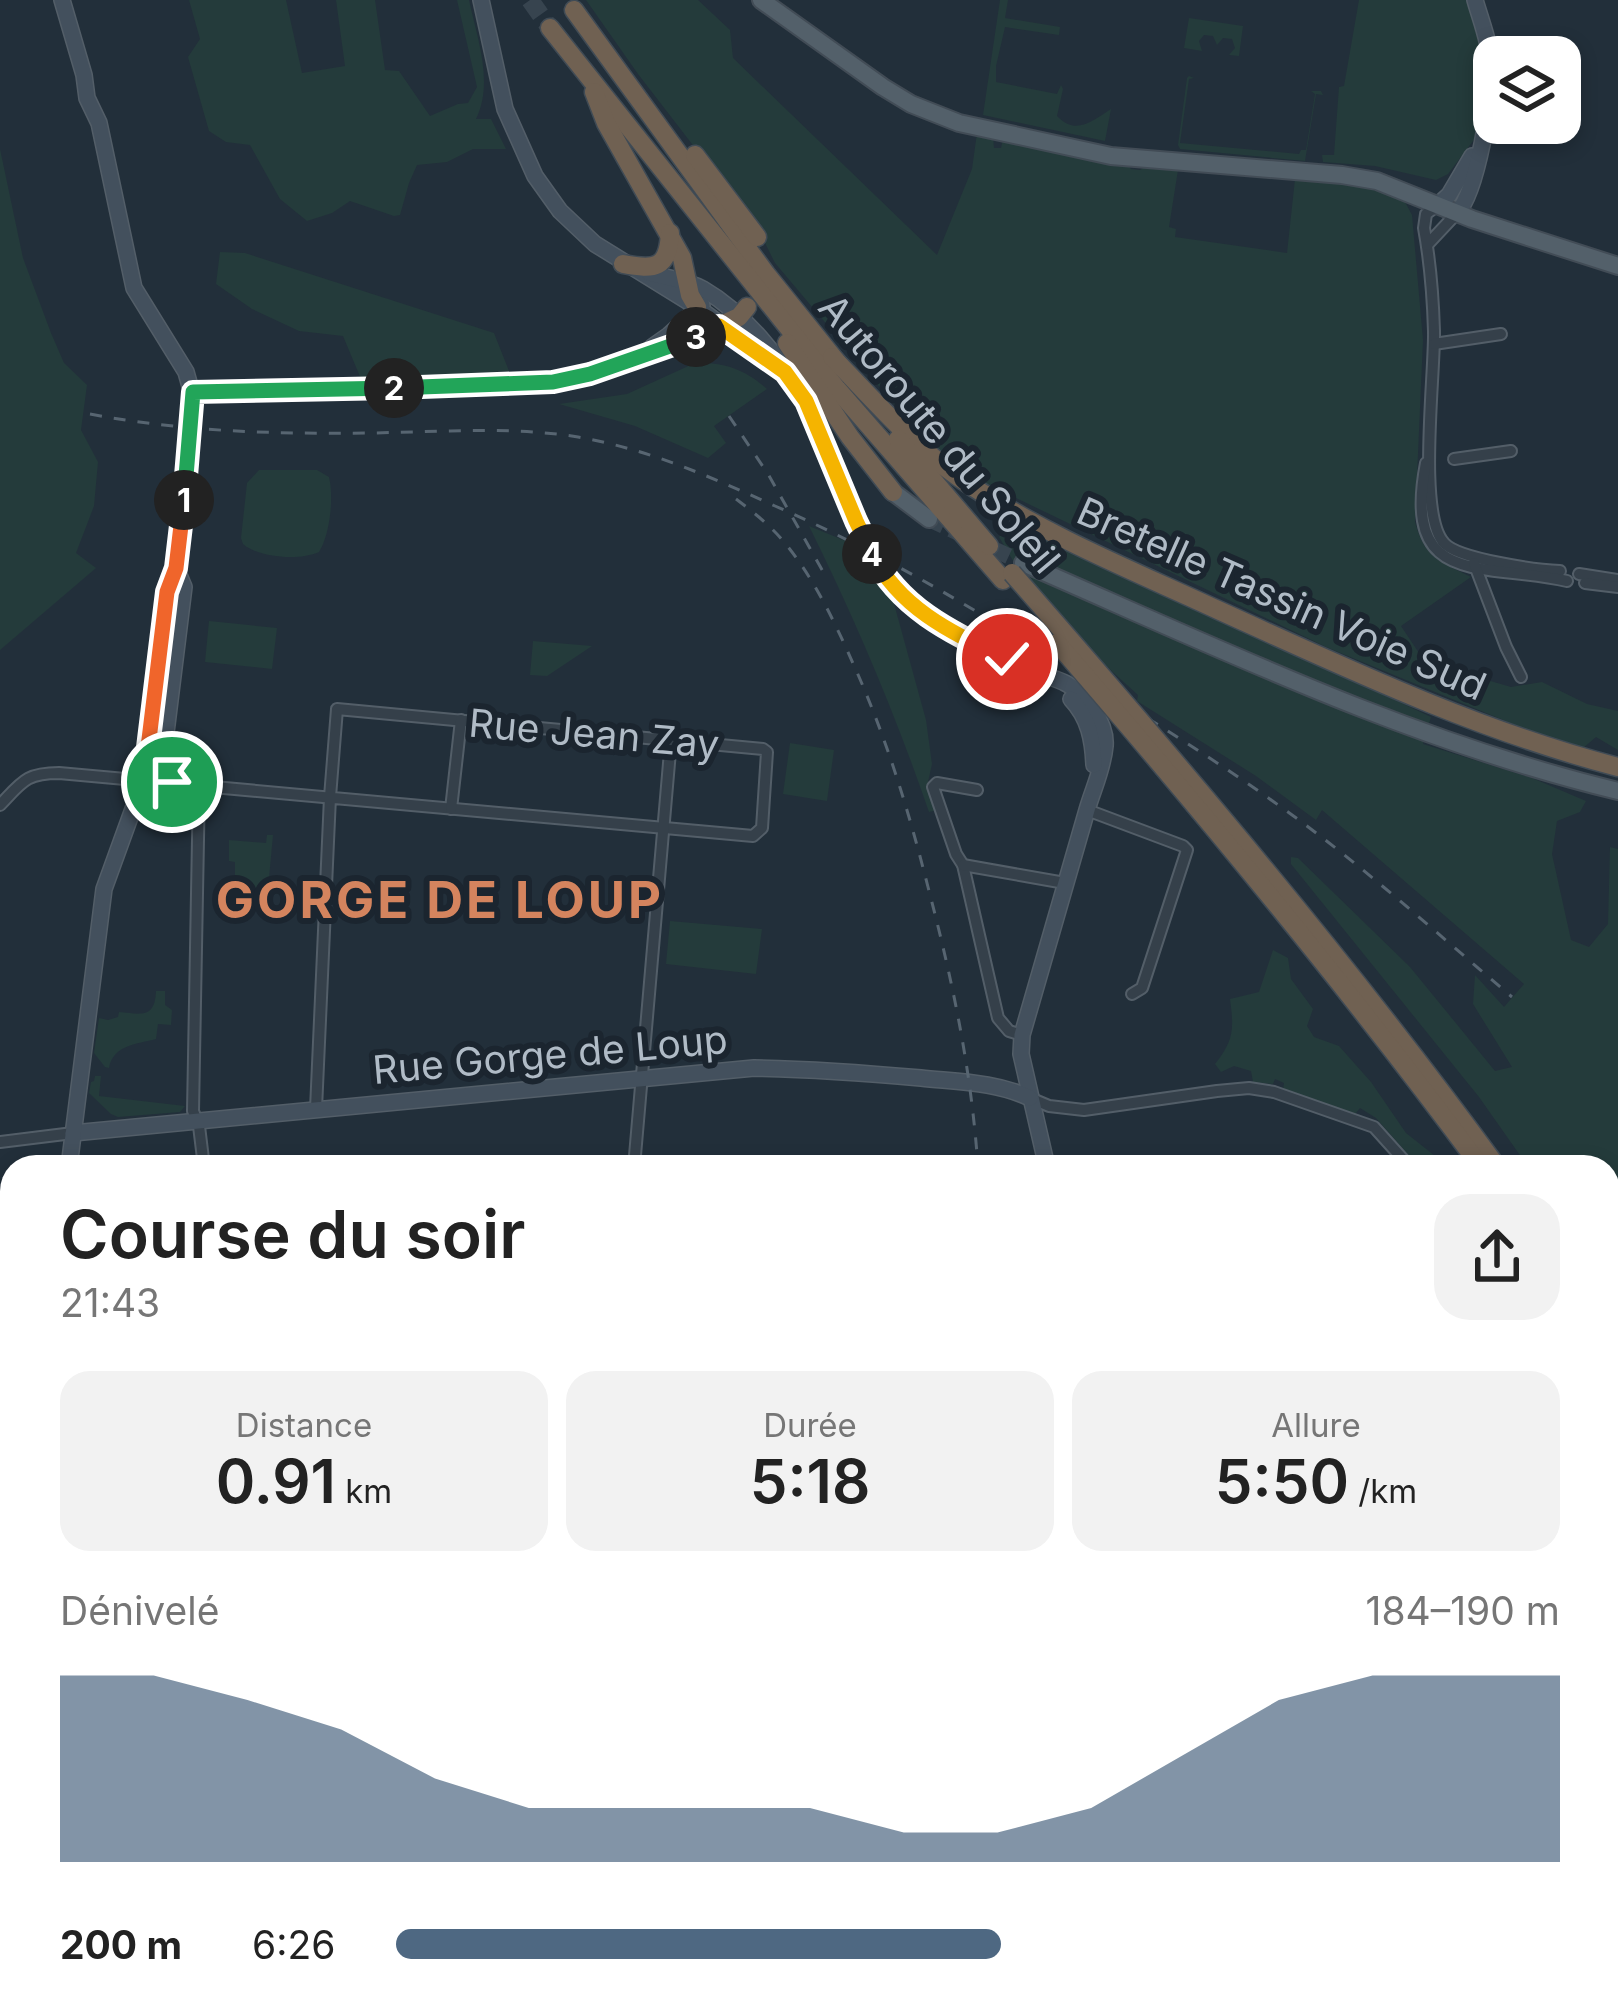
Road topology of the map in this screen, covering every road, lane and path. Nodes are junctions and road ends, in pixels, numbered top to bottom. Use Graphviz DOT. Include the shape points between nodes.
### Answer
graph roads {
  1 [pos="62,0"];
  2 [pos="481,0"];
  3 [pos="761,0"];
  4 [pos="1475,0"];
  5 [pos="574,10"];
  6 [pos="550,28"];
  7 [pos="1486,36"];
  8 [pos="592,82"];
  9 [pos="649,112"];
  10 [pos="1479,144"];
  11 [pos="1482,144"];
  12 [pos="1438,205"];
  13 [pos="1457,213"];
  14 [pos="670,233"];
  15 [pos="757,237"];
  16 [pos="1427,245"];
  17 [pos="724,249"];
  18 [pos="623,264"];
  19 [pos="1618,266"];
  20 [pos="688,303"];
  21 [pos="743,312"];
  22 [pos="719,326"];
  23 [pos="1501,334"];
  24 [pos="1434,344"];
  25 [pos="832,357"];
  26 [pos="630,361"];
  27 [pos="785,372"];
  28 [pos="193,400"];
  29 [pos="1511,452"];
  30 [pos="1454,459"];
  31 [pos="893,492"];
  32 [pos="929,519"];
  33 [pos="1474,562"];
  34 [pos="1012,572"];
  35 [pos="1563,576"];
  36 [pos="1582,579"];
  37 [pos="1618,584"];
  38 [pos="1521,676"];
  39 [pos="461,720"];
  40 [pos="671,740"];
  41 [pos="1618,767"];
  42 [pos="146,780"];
  43 [pos="199,785"];
  44 [pos="977,790"];
  45 [pos="1618,791"];
  46 [pos="330,796"];
  47 [pos="1089,804"];
  48 [pos="0,805"];
  49 [pos="452,809"];
  50 [pos="663,829"];
  51 [pos="963,866"];
  52 [pos="1065,883"];
  53 [pos="1132,994"];
  54 [pos="1022,1035"];
  55 [pos="641,1077"];
  56 [pos="1030,1098"];
  57 [pos="316,1109"];
  58 [pos="196,1121"];
  59 [pos="73,1132"];
  60 [pos="0,1142"];
  61 [pos="70,1155"];
  62 [pos="202,1155"];
  63 [pos="635,1155"];
  64 [pos="1044,1155"];
  65 [pos="1398,1155"];
  66 [pos="1472,1155"];
  67 [pos="1488,1155"];
  1 -- 28 [label="main road" via="134,288 183,368"];
  2 -- 18 [label="main road" via="505,109 535,176 560,211"];
  3 -- 12 [label="main road" via="883,87 959,124 1125,158 1342,175"];
  4 -- 7 [label="main road"];
  5 -- 9 [label="highway, Autoroute du Soleil"];
  6 -- 8 [label="highway, Autoroute du Soleil"];
  8 -- 14 [label="highway" via="595,101"];
  8 -- 17 [label="highway, Autoroute du Soleil"];
  9 -- 15 [label="highway" via="666,118"];
  9 -- 25 [label="highway, Autoroute du Soleil"];
  10 -- 12 [label="main road"];
  11 -- 13 [label="main road"];
  12 -- 13 [label="main road"];
  12 -- 16 [label="street" via="1426,214"];
  13 -- 16 [label="street"];
  13 -- 19 [label="main road"];
  14 -- 18 [label="highway" via="660,263"];
  14 -- 20 [label="highway" via="686,270"];
  16 -- 24 [label="street"];
  17 -- 31 [label="highway"];
  17 -- 34 [label="highway, Autoroute du Soleil" via="837,389"];
  18 -- 20 [label="main road"];
  20 -- 21 [label="main road"];
  20 -- 22 [label="main road"];
  20 -- 26 [label="main road"];
  21 -- 22 [label="highway"];
  21 -- 27 [label="main road"];
  22 -- 26 [label="main road"];
  22 -- 27 [label="main road"];
  23 -- 24 [label="street"];
  24 -- 33 [label="street" via="1421,512 1426,537 1442,557"];
  25 -- 34 [label="highway, Autoroute du Soleil"];
  25 -- 41 [label="highway, Bretelle Tassin Voie Sud" via="947,469 1052,531 1402,692"];
  26 -- 28 [label="main road" via="553,382"];
  27 -- 47 [label="main road, bridge" via="886,576 926,618 1065,682 1095,713 1105,744"];
  28 -- 42 [label="main road, bridge"];
  29 -- 30 [label="street"];
  31 -- 32 [label="main road"];
  33 -- 35 [label="street"];
  33 -- 38 [label="street"];
  34 -- 45 [label="main road" via="1415,730"];
  34 -- 66 [label="highway, Autoroute du Soleil, bridge"];
  34 -- 67 [label="highway, Autoroute du Soleil, bridge" via="1348,971"];
  36 -- 37 [label="street"];
  39 -- 40 [label="street, Rue Jean Zay"];
  39 -- 46 [label="street, Rue Jean Zay" via="337,709"];
  39 -- 49 [label="street"];
  40 -- 50 [label="street"];
  40 -- 50 [label="street, Rue Jean Zay" via="764,749 762,828 753,836"];
  42 -- 43 [label="street"];
  42 -- 48 [label="street" via="39,773"];
  42 -- 59 [label="main road" via="104,889"];
  43 -- 46 [label="street"];
  43 -- 58 [label="street"];
  44 -- 51 [label="street" via="933,787"];
  46 -- 49 [label="street"];
  46 -- 57 [label="street"];
  47 -- 52 [label="main road"];
  47 -- 53 [label="street" via="1186,850 1142,988"];
  49 -- 50 [label="street"];
  50 -- 55 [label="street"];
  51 -- 52 [label="street"];
  51 -- 54 [label="street" via="998,1018"];
  52 -- 54 [label="main road"];
  54 -- 56 [label="main road"];
  55 -- 56 [label="main road, Rue Gorge de Loup" via="826,1069 1006,1087"];
  55 -- 57 [label="main road, Rue Gorge de Loup"];
  55 -- 63 [label="street"];
  56 -- 64 [label="main road"];
  56 -- 65 [label="street" via="1084,1110 1249,1088 1374,1127"];
  57 -- 58 [label="main road, Rue Gorge de Loup"];
  58 -- 59 [label="main road, Rue Gorge de Loup"];
  58 -- 62 [label="street"];
  59 -- 60 [label="street"];
  59 -- 61 [label="main road"];
}
